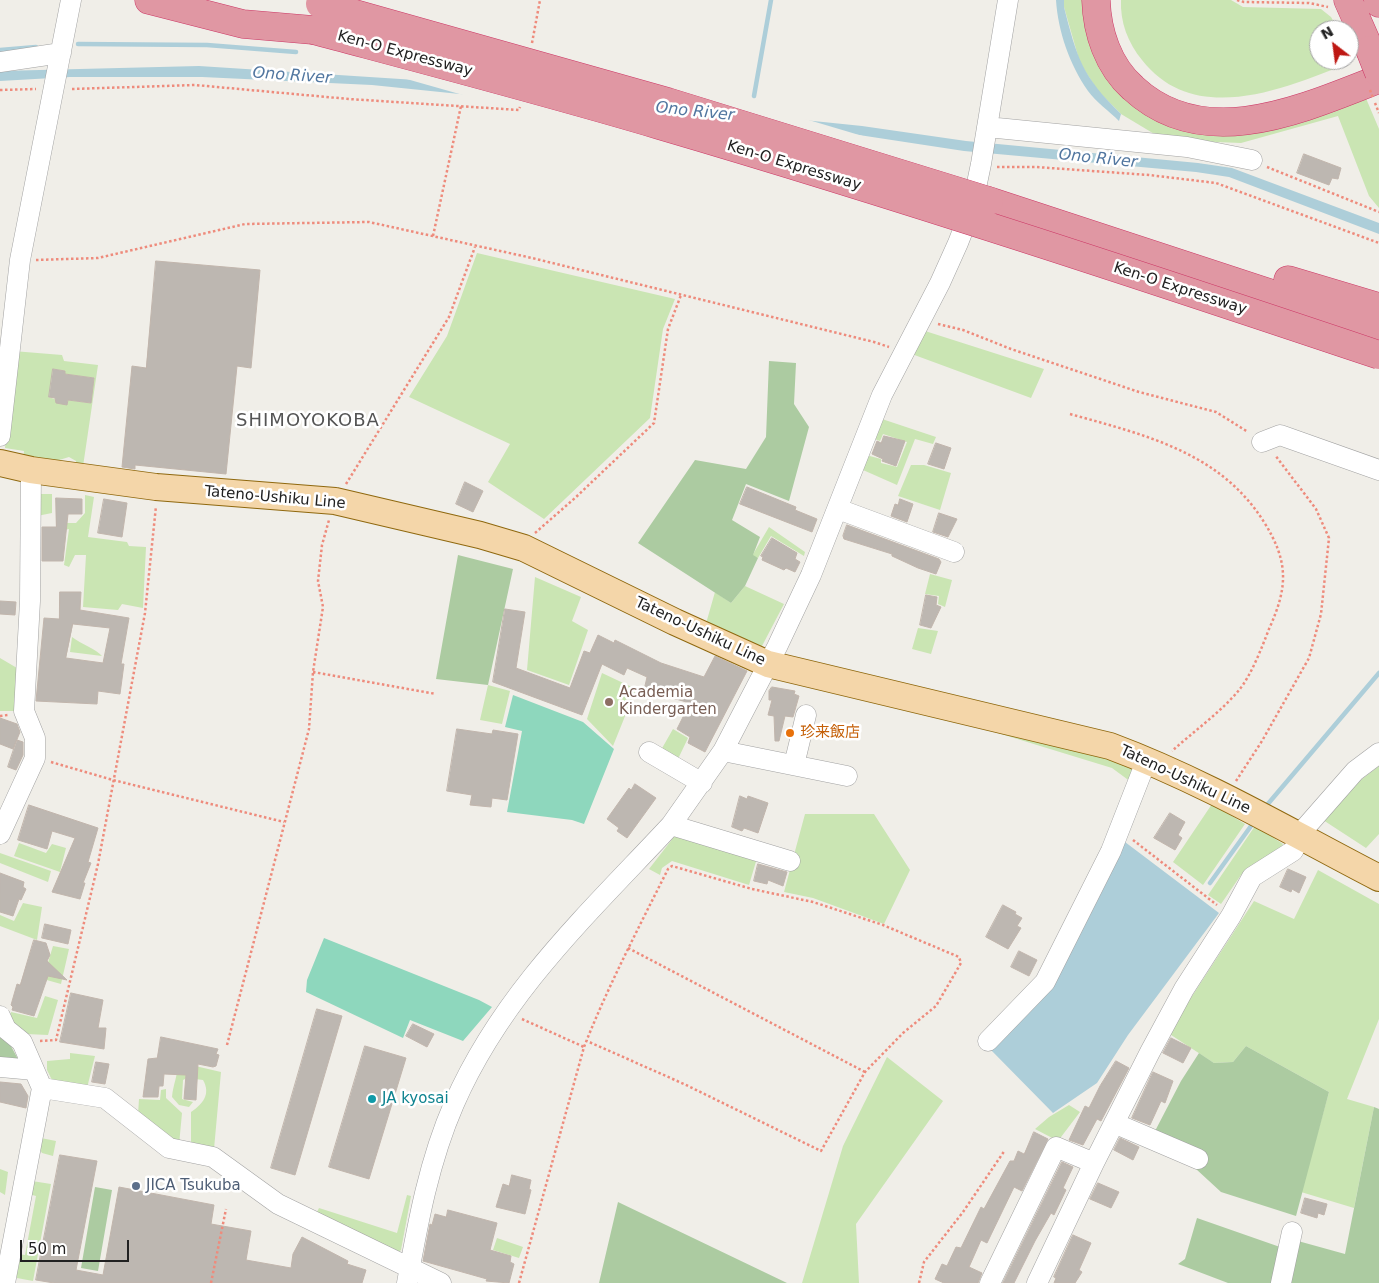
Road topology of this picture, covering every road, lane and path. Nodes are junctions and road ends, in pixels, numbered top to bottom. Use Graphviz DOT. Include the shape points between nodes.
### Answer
graph roads {
  1 [pos="71,0"];
  2 [pos="149,0"];
  3 [pos="202,0"];
  4 [pos="540,0"];
  5 [pos="1008,0"];
  6 [pos="1096,0"];
  7 [pos="1110,0"];
  8 [pos="1237,0"];
  9 [pos="310,1"];
  10 [pos="1341,6"];
  11 [pos="313,30"];
  12 [pos="532,42"];
  13 [pos="60,57"];
  14 [pos="0,62"];
  15 [pos="1376,73"];
  16 [pos="54,88"];
  17 [pos="0,90"];
  18 [pos="461,106"];
  19 [pos="519,110"];
  20 [pos="1379,113"];
  21 [pos="986,131"];
  22 [pos="1252,160"];
  23 [pos="980,166"];
  24 [pos="990,201"];
  25 [pos="1379,212"];
  26 [pos="433,236"];
  27 [pos="1379,244"];
  28 [pos="475,247"];
  29 [pos="20,260"];
  30 [pos="681,294"];
  31 [pos="1379,307"];
  32 [pos="920,320"];
  33 [pos="1379,330"];
  34 [pos="902,352"];
  35 [pos="1379,355"];
  36 [pos="1070,414"];
  37 [pos="0,436"];
  38 [pos="1262,442"];
  39 [pos="0,463"];
  40 [pos="31,470"];
  41 [pos="1379,470"];
  42 [pos="156,487"];
  43 [pos="335,501"];
  44 [pos="838,509"];
  45 [pos="519,547"];
  46 [pos="954,552"];
  47 [pos="768,664"];
  48 [pos="313,672"];
  49 [pos="436,694"];
  50 [pos="806,715"];
  51 [pos="723,751"];
  52 [pos="649,752"];
  53 [pos="1379,753"];
  54 [pos="35,758"];
  55 [pos="1152,762"];
  56 [pos="794,765"];
  57 [pos="847,776"];
  58 [pos="113,780"];
  59 [pos="702,783"];
  60 [pos="1225,797"];
  61 [pos="284,822"];
  62 [pos="671,825"];
  63 [pos="1120,830"];
  64 [pos="0,834"];
  65 [pos="1299,837"];
  66 [pos="790,861"];
  67 [pos="1379,878"];
  68 [pos="1231,916"];
  69 [pos="628,948"];
  70 [pos="504,1011"];
  71 [pos="0,1016"];
  72 [pos="587,1041"];
  73 [pos="988,1041"];
  74 [pos="22,1042"];
  75 [pos="227,1045"];
  76 [pos="584,1047"];
  77 [pos="0,1067"];
  78 [pos="34,1070"];
  79 [pos="865,1072"];
  80 [pos="42,1088"];
  81 [pos="1114,1123"];
  82 [pos="1005,1150"];
  83 [pos="1198,1159"];
  84 [pos="1094,1162"];
  85 [pos="226,1209"];
  86 [pos="1292,1232"];
  87 [pos="408,1276"];
  88 [pos="5,1283"];
  89 [pos="211,1283"];
  90 [pos="441,1283"];
  91 [pos="519,1283"];
  92 [pos="919,1283"];
  93 [pos="990,1283"];
  94 [pos="1037,1283"];
  95 [pos="1281,1283"];
  1 -- 13 [label="street"];
  2 -- 11 [label="highway" via="243,24"];
  3 -- 11 [label="highway, Ken-O Expressway"];
  4 -- 12 [label="path"];
  5 -- 21 [label="street"];
  6 -- 15 [label="highway" via="1099,32 1127,83 1141,96 1175,116 1231,122 1264,118 1322,102"];
  7 -- 15 [label="highway" via="1116,33 1130,61 1154,86 1180,102 1216,108 1258,105"];
  8 -- 10 [label="path"];
  9 -- 24 [label="highway, Ken-O Expressway, bridge" via="658,100"];
  10 -- 15 [label="highway"];
  11 -- 35 [label="highway, Ken-O Expressway, bridge" via="509,82 828,176"];
  13 -- 14 [label="street"];
  13 -- 16 [label="street"];
  15 -- 20 [label="path"];
  16 -- 17 [label="path"];
  16 -- 18 [label="path" via="195,84"];
  16 -- 29 [label="street"];
  18 -- 19 [label="path"];
  18 -- 26 [label="path"];
  21 -- 22 [label="street" via="1187,147"];
  21 -- 23 [label="street"];
  22 -- 25 [label="path"];
  23 -- 27 [label="path" via="1149,174 1216,183"];
  23 -- 32 [label="street" via="972,207 958,243"];
  24 -- 31 [label="highway" via="1082,217"];
  24 -- 33 [label="highway, Ken-O Expressway"];
  26 -- 28 [label="path"];
  26 -- 29 [label="path" via="368,222 245,224 98,258"];
  28 -- 30 [label="path"];
  28 -- 43 [label="path" via="449,317"];
  29 -- 37 [label="street"];
  30 -- 34 [label="path" via="874,342"];
  30 -- 45 [label="path" via="668,329 654,423"];
  32 -- 34 [label="street"];
  32 -- 38 [label="path" via="963,330 1139,392 1216,412"];
  34 -- 44 [label="street"];
  36 -- 55 [label="path" via="1133,432 1220,472 1254,507 1281,556 1284,585 1277,611 1240,689"];
  38 -- 41 [label="street" via="1280,435"];
  38 -- 60 [label="path" via="1279,459 1316,509 1328,538 1322,604 1309,658 1262,741"];
  39 -- 40 [label="main road, Tateno-Ushiku Line"];
  40 -- 42 [label="main road, Tateno-Ushiku Line"];
  40 -- 54 [label="street" via="30,601 24,711 35,738"];
  42 -- 43 [label="main road, Tateno-Ushiku Line"];
  42 -- 58 [label="path" via="145,613"];
  43 -- 45 [label="main road, Tateno-Ushiku Line"];
  43 -- 48 [label="path" via="322,545 318,581 323,607"];
  44 -- 46 [label="street"];
  44 -- 47 [label="street" via="811,575"];
  45 -- 47 [label="main road, Tateno-Ushiku Line"];
  47 -- 51 [label="street"];
  47 -- 55 [label="main road, Tateno-Ushiku Line" via="1110,746"];
  48 -- 49 [label="path"];
  48 -- 61 [label="path" via="310,729"];
  50 -- 56 [label="street"];
  51 -- 56 [label="street"];
  51 -- 59 [label="street"];
  52 -- 59 [label="street"];
  53 -- 65 [label="street" via="1355,771"];
  54 -- 58 [label="path"];
  54 -- 64 [label="street"];
  55 -- 60 [label="main road, Tateno-Ushiku Line"];
  55 -- 63 [label="street"];
  56 -- 57 [label="street"];
  58 -- 61 [label="path"];
  58 -- 74 [label="path" via="98,864 56,1040"];
  59 -- 62 [label="street"];
  60 -- 65 [label="main road, Tateno-Ushiku Line"];
  61 -- 75 [label="path"];
  62 -- 66 [label="street"];
  62 -- 70 [label="street" via="549,956"];
  63 -- 68 [label="path"];
  63 -- 73 [label="street" via="1045,982"];
  65 -- 67 [label="main road, Tateno-Ushiku Line"];
  65 -- 68 [label="street" via="1293,851 1252,877"];
  68 -- 81 [label="street" via="1184,990"];
  69 -- 72 [label="path"];
  69 -- 79 [label="path"];
  69 -- 79 [label="path" via="672,866 813,902 883,925 959,957 961,963 936,1006"];
  70 -- 76 [label="path"];
  70 -- 87 [label="street" via="467,1076 441,1137 426,1187"];
  71 -- 74 [label="street" via="6,1029"];
  72 -- 76 [label="path"];
  72 -- 79 [label="path" via="821,1151"];
  74 -- 78 [label="street"];
  76 -- 91 [label="path"];
  77 -- 78 [label="street"];
  78 -- 80 [label="street"];
  80 -- 87 [label="street" via="105,1098 169,1148 213,1157 278,1204"];
  80 -- 88 [label="street"];
  81 -- 83 [label="street"];
  81 -- 84 [label="street"];
  82 -- 92 [label="path" via="924,1262"];
  84 -- 93 [label="street" via="1056,1147"];
  84 -- 94 [label="street"];
  85 -- 89 [label="path"];
  86 -- 95 [label="street"];
  87 -- 90 [label="street"];
}
